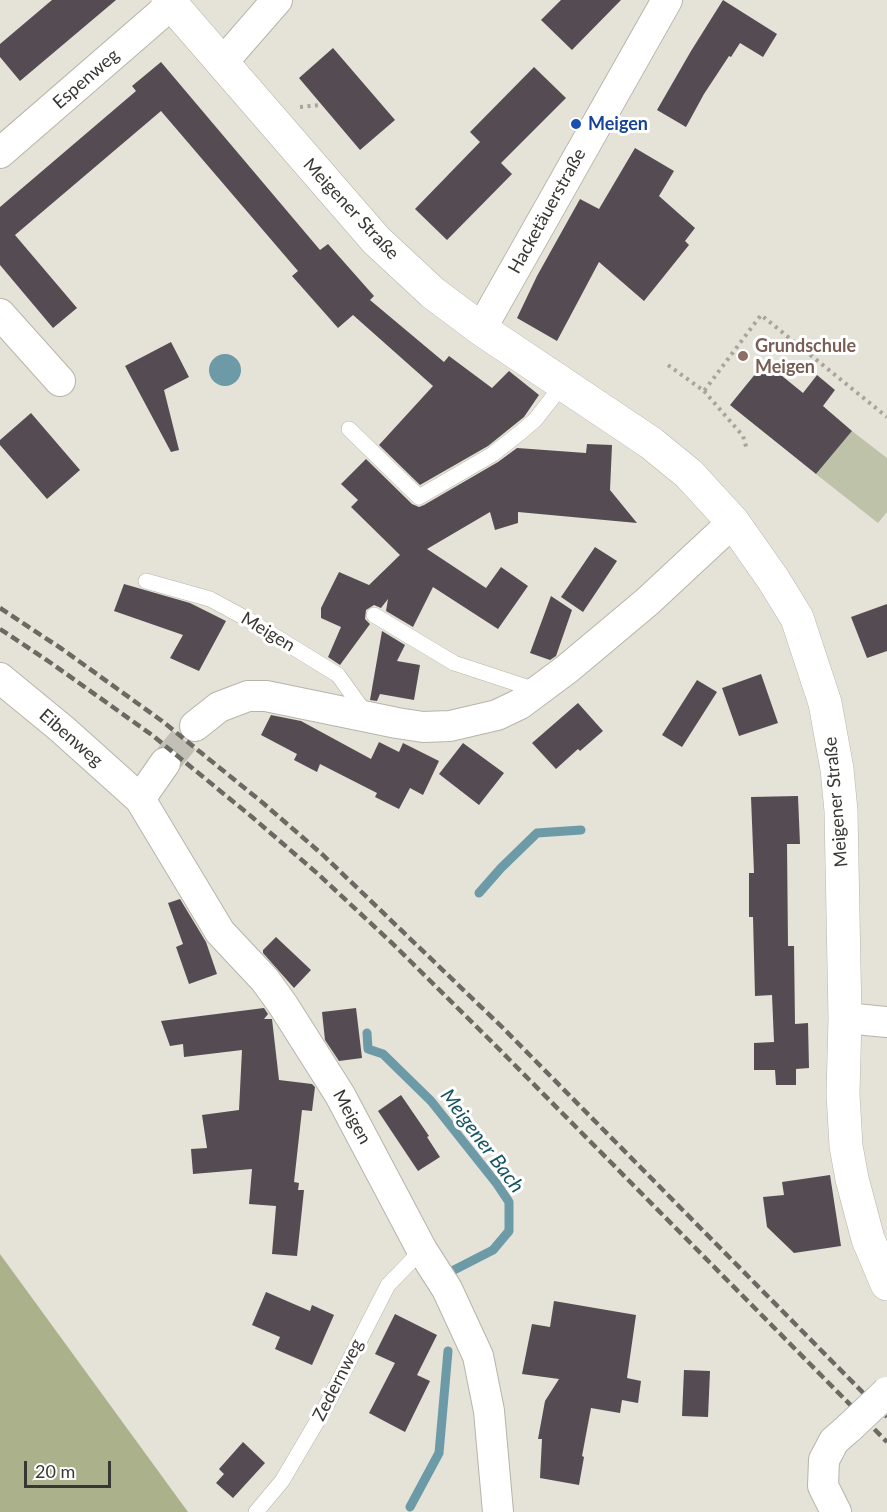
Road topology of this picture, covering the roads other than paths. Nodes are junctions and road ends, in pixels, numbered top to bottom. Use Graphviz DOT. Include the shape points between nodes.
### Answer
graph roads {
  1 [pos="278,0"];
  2 [pos="667,0"];
  3 [pos="170,2"];
  4 [pos="223,62"];
  5 [pos="0,153"];
  6 [pos="0,314"];
  7 [pos="481,328"];
  8 [pos="60,381"];
  9 [pos="564,383"];
  10 [pos="349,429"];
  11 [pos="733,522"];
  12 [pos="146,581"];
  13 [pos="374,615"];
  14 [pos="0,678"];
  15 [pos="538,691"];
  16 [pos="368,717"];
  17 [pos="195,726"];
  18 [pos="165,763"];
  19 [pos="140,799"];
  20 [pos="845,1018"];
  21 [pos="887,1022"];
  22 [pos="422,1250"];
  23 [pos="887,1284"];
  24 [pos="887,1392"];
  25 [pos="256,1512"];
  26 [pos="498,1512"];
  27 [pos="836,1512"];
  1 -- 4 [label="street"];
  2 -- 7 [label="street, Hacketäuerstraße"];
  3 -- 4 [label="street, Meigener Straße"];
  3 -- 5 [label="street, Espenweg"];
  4 -- 7 [label="street, Meigener Straße" via="375,240 433,293"];
  6 -- 8 [label="street"];
  7 -- 9 [label="street, Meigener Straße"];
  9 -- 10 [label="lane" via="535,420 507,443 419,497"];
  9 -- 11 [label="street, Meigener Straße" via="651,443 705,490"];
  11 -- 15 [label="street" via="647,602"];
  11 -- 20 [label="street, Meigener Straße" via="797,618 825,703 841,811"];
  12 -- 16 [label="lane, Meigen" via="210,599 247,619 338,675"];
  13 -- 15 [label="lane" via="454,663"];
  14 -- 19 [label="street, Eibenweg"];
  15 -- 16 [label="street" via="497,716 450,726 423,727"];
  16 -- 17 [label="street" via="266,696 248,696 219,707"];
  18 -- 19 [label="street"];
  19 -- 22 [label="street, Meigen" via="220,932 265,980 340,1095"];
  20 -- 21 [label="street"];
  20 -- 23 [label="street, Meigener Straße" via="846,1146 868,1239"];
  22 -- 25 [label="lane, Zedernweg" via="388,1285 325,1408 282,1480"];
  22 -- 26 [label="street, Meigen" via="447,1289 478,1356 489,1411"];
  24 -- 27 [label="street, bridge" via="834,1441 824,1460 824,1486"];
}
